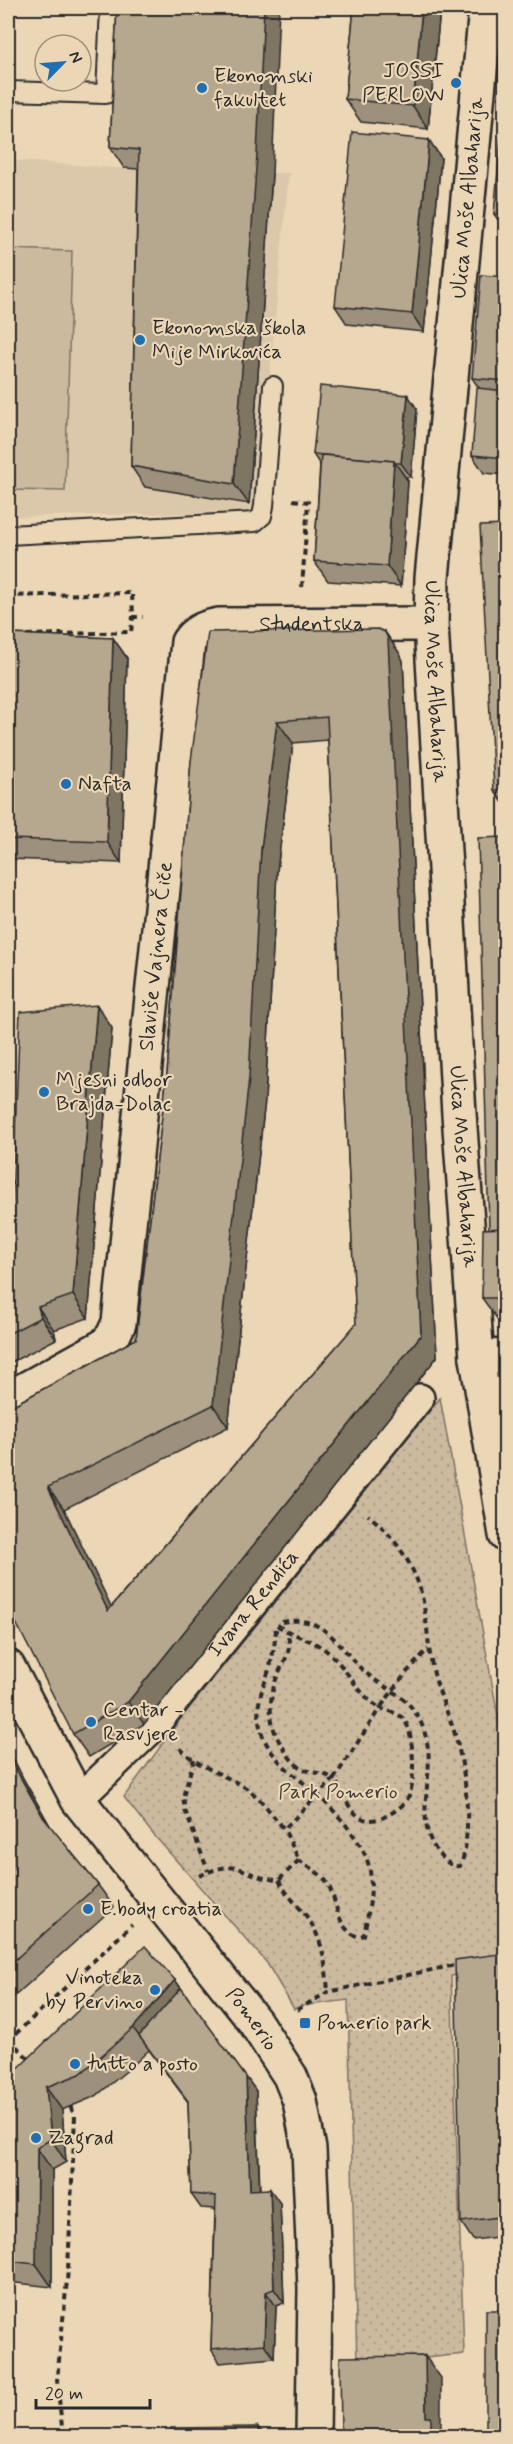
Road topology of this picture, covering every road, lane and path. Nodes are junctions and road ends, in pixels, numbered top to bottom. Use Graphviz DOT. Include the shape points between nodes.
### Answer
graph roads {
  1 [pos="110,8"];
  2 [pos="486,8"];
  3 [pos="8,90"];
  4 [pos="273,386"];
  5 [pos="308,512"];
  6 [pos="8,535"];
  7 [pos="302,591"];
  8 [pos="8,596"];
  9 [pos="133,617"];
  10 [pos="142,617"];
  11 [pos="431,624"];
  12 [pos="193,634"];
  13 [pos="19,635"];
  14 [pos="491,1357"];
  15 [pos="420,1398"];
  16 [pos="8,1399"];
  17 [pos="494,1399"];
  18 [pos="339,1497"];
  19 [pos="506,1534"];
  20 [pos="254,1602"];
  21 [pos="276,1624"];
  22 [pos="287,1632"];
  23 [pos="429,1649"];
  24 [pos="8,1667"];
  25 [pos="393,1690"];
  26 [pos="380,1708"];
  27 [pos="194,1759"];
  28 [pos="205,1768"];
  29 [pos="334,1779"];
  30 [pos="319,1795"];
  31 [pos="78,1800"];
  32 [pos="284,1829"];
  33 [pos="299,1860"];
  34 [pos="208,1871"];
  35 [pos="199,1876"];
  36 [pos="279,1880"];
  37 [pos="132,1924"];
  38 [pos="471,1963"];
  39 [pos="328,1992"];
  40 [pos="297,2010"];
  41 [pos="8,2040"];
  42 [pos="33,2063"];
  43 [pos="67,2101"];
  44 [pos="63,2436"];
  45 [pos="313,2436"];
  1 -- 3 [label="lane" via="106,94"];
  2 -- 11 [label="street, Ulica Moše Albaharija" via="433,566"];
  4 -- 6 [label="lane" via="264,506 262,516 255,522"];
  5 -- 7 [label="path"];
  8 -- 9 [label="path" via="132,593"];
  9 -- 10 [label="path"];
  9 -- 13 [label="path" via="131,632"];
  11 -- 12 [label="street, Studentska" via="219,625"];
  11 -- 14 [label="street, Ulica Moše Albaharija" via="459,1114"];
  12 -- 16 [label="street, Slaviše Vajnera Čiče" via="185,655 119,1323 104,1346"];
  14 -- 17 [label="street, Ulica Moše Albaharija"];
  15 -- 18 [label="street, Ivana Rendića"];
  17 -- 19 [label="street, Ulica Moše Albaharija"];
  18 -- 20 [label="street, Ivana Rendića"];
  18 -- 23 [label="path" via="378,1523 396,1542 416,1579 426,1611"];
  20 -- 21 [label="path"];
  20 -- 31 [label="street, Ivana Rendića" via="152,1729"];
  21 -- 22 [label="path"];
  21 -- 25 [label="path" via="301,1621 326,1630 360,1668"];
  21 -- 30 [label="path" via="269,1670 260,1689 261,1730 286,1770"];
  22 -- 26 [label="path" via="316,1643 332,1655 363,1695"];
  22 -- 29 [label="path" via="290,1646 274,1682 271,1721 278,1739 298,1767 323,1772"];
  23 -- 25 [label="path"];
  23 -- 25 [label="path" via="463,1766 467,1819 465,1854 460,1866 444,1859 427,1831 428,1744 417,1713"];
  24 -- 31 [label="street, Pomerio"];
  25 -- 26 [label="path"];
  26 -- 29 [label="path"];
  26 -- 29 [label="path" via="405,1720 411,1734 409,1798 385,1817 362,1819 352,1812"];
  27 -- 34 [label="path" via="185,1789 184,1810"];
  28 -- 32 [label="path" via="249,1790"];
  29 -- 30 [label="path"];
  30 -- 32 [label="path"];
  30 -- 33 [label="path" via="354,1837 369,1868 370,1903 364,1935 348,1933 326,1882"];
  31 -- 45 [label="street, Pomerio" via="255,2022 290,2076 300,2101 309,2149 314,2276"];
  32 -- 33 [label="path"];
  33 -- 36 [label="path"];
  34 -- 35 [label="path"];
  34 -- 36 [label="path" via="239,1866 265,1879"];
  36 -- 39 [label="path" via="315,1929 322,1946"];
  37 -- 41 [label="path"];
  38 -- 39 [label="path"];
  39 -- 40 [label="path"];
  41 -- 42 [label="path"];
  43 -- 44 [label="path" via="75,2116 68,2270 57,2380"];
}
